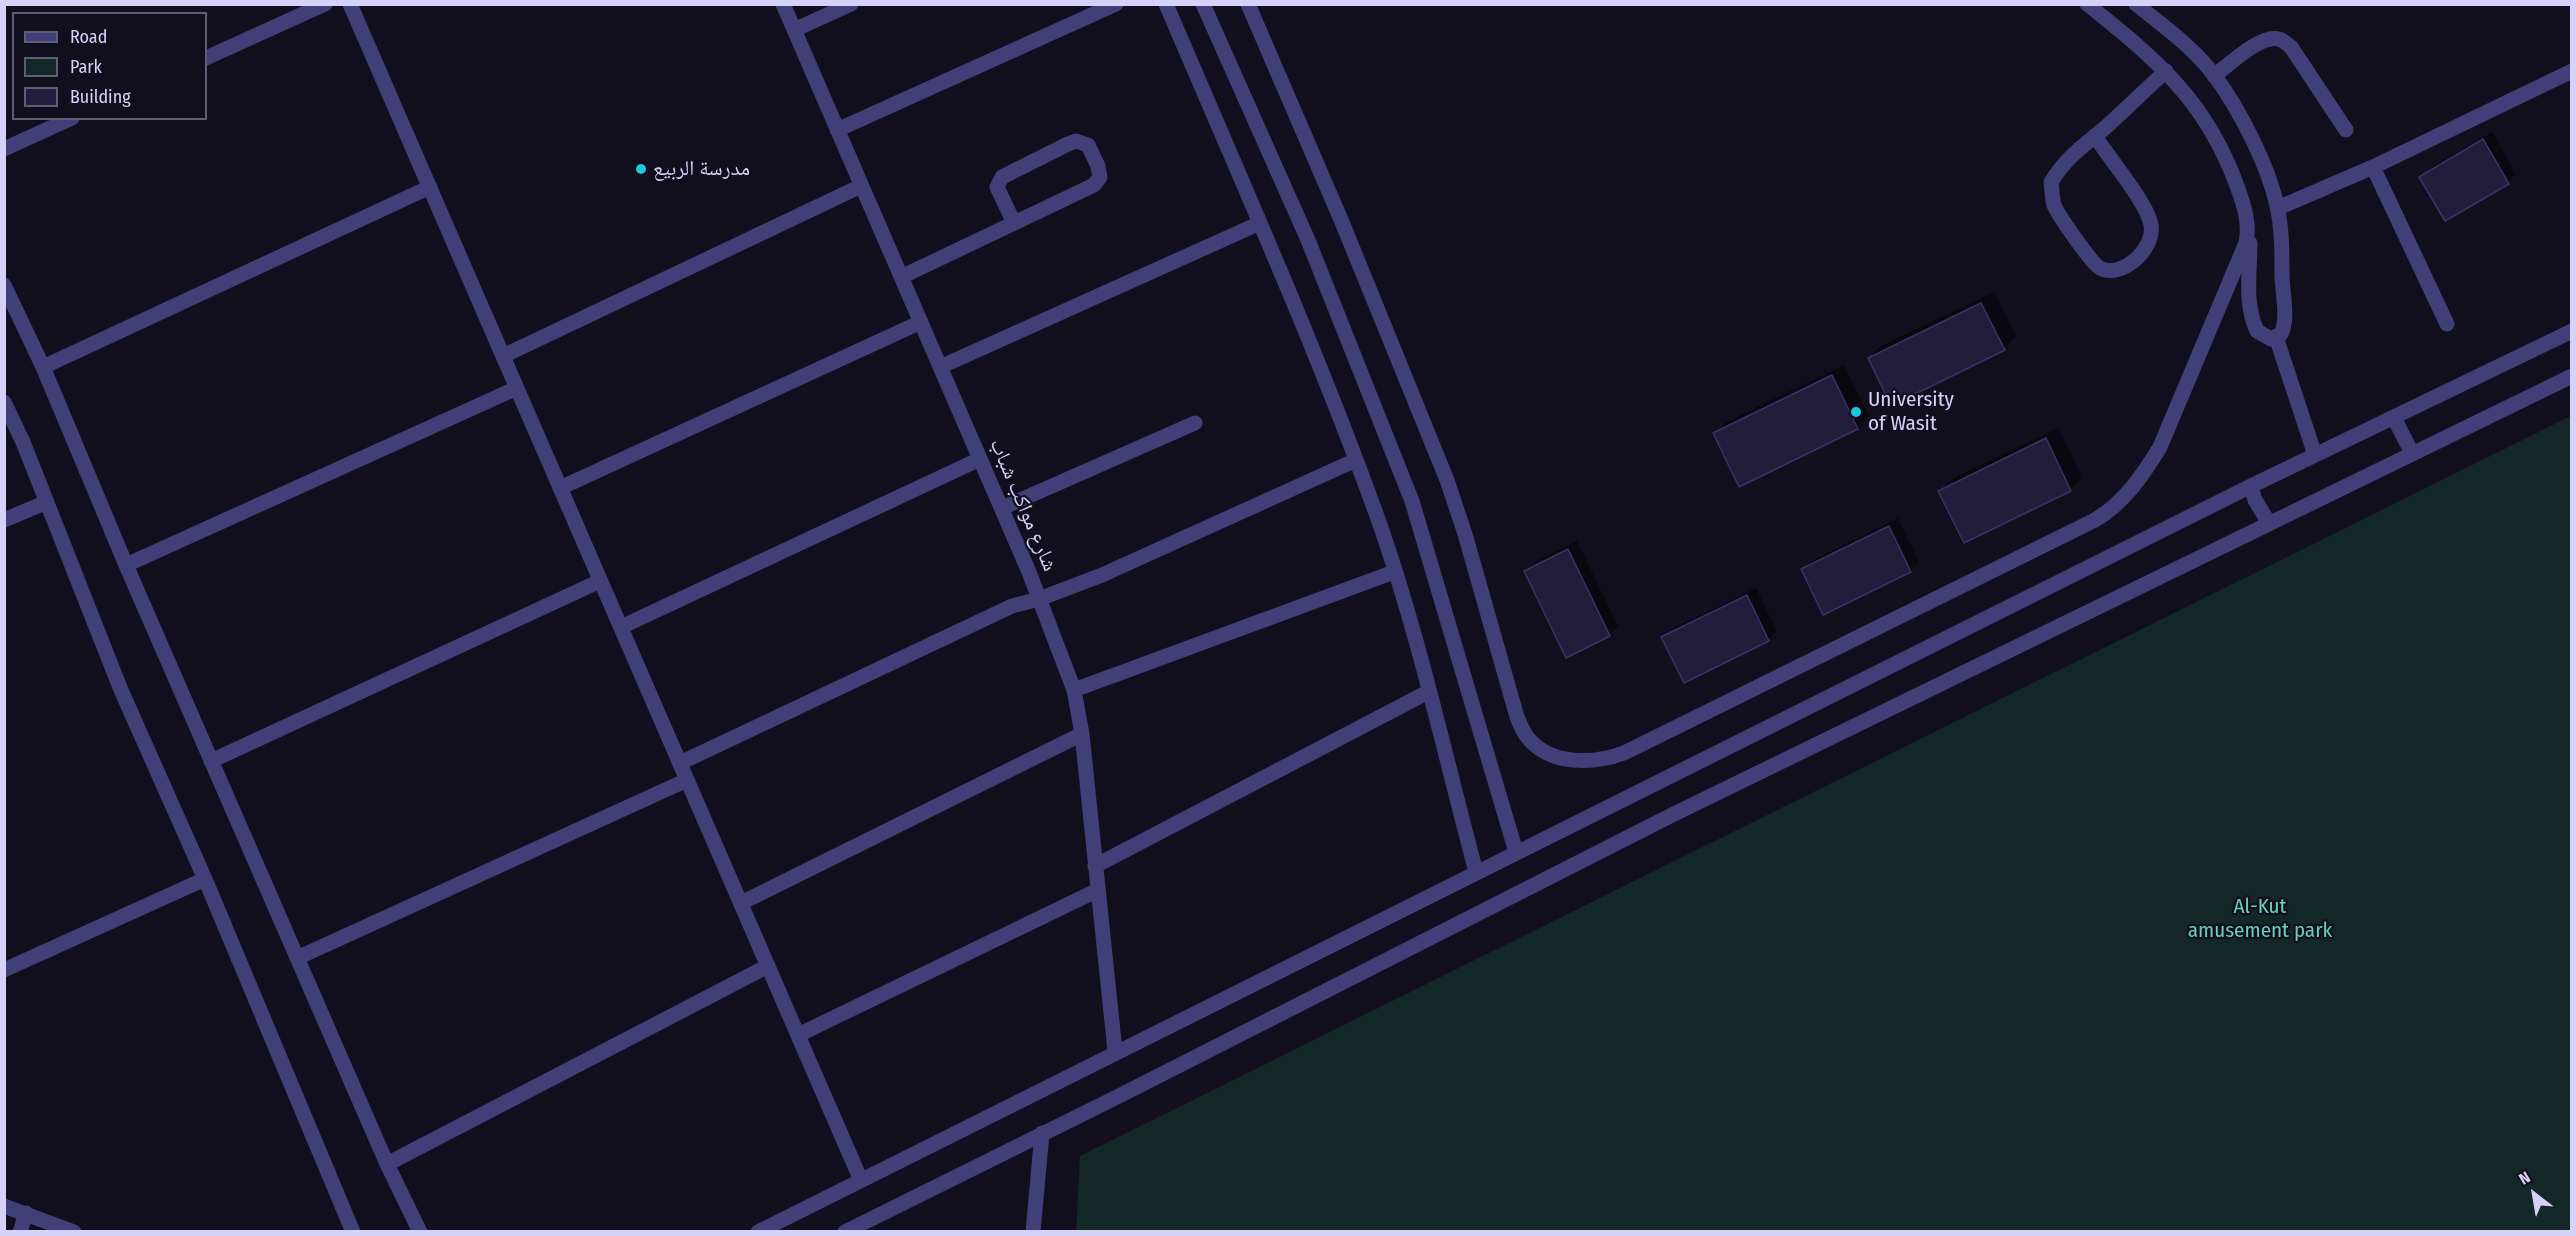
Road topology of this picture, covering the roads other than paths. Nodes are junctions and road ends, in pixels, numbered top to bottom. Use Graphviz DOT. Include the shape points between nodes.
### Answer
graph roads {
  1 [pos="325,4"];
  2 [pos="350,4"];
  3 [pos="783,4"];
  4 [pos="851,4"];
  5 [pos="1116,4"];
  6 [pos="1166,4"];
  7 [pos="1203,4"];
  8 [pos="1248,4"];
  9 [pos="2087,4"];
  10 [pos="2136,4"];
  11 [pos="794,30"];
  12 [pos="207,58"];
  13 [pos="2166,71"];
  14 [pos="2571,71"];
  15 [pos="2214,76"];
  16 [pos="68,120"];
  17 [pos="837,130"];
  18 [pos="2346,130"];
  19 [pos="2095,136"];
  20 [pos="4,149"];
  21 [pos="2373,167"];
  22 [pos="861,186"];
  23 [pos="430,187"];
  24 [pos="2277,208"];
  25 [pos="1014,223"];
  26 [pos="1260,223"];
  27 [pos="2248,231"];
  28 [pos="901,277"];
  29 [pos="4,285"];
  30 [pos="921,322"];
  31 [pos="2446,324"];
  32 [pos="2571,331"];
  33 [pos="2276,337"];
  34 [pos="503,356"];
  35 [pos="43,367"];
  36 [pos="940,367"];
  37 [pos="2571,376"];
  38 [pos="517,388"];
  39 [pos="4,402"];
  40 [pos="2394,418"];
  41 [pos="1195,423"];
  42 [pos="2412,453"];
  43 [pos="2315,455"];
  44 [pos="980,459"];
  45 [pos="1356,460"];
  46 [pos="2251,486"];
  47 [pos="560,488"];
  48 [pos="47,502"];
  49 [pos="1002,508"];
  50 [pos="4,520"];
  51 [pos="2269,523"];
  52 [pos="126,565"];
  53 [pos="1394,572"];
  54 [pos="600,580"];
  55 [pos="1040,598"];
  56 [pos="621,627"];
  57 [pos="1074,690"];
  58 [pos="1428,692"];
  59 [pos="1082,734"];
  60 [pos="211,761"];
  61 [pos="680,763"];
  62 [pos="687,780"];
  63 [pos="1516,852"];
  64 [pos="1095,866"];
  65 [pos="1476,872"];
  66 [pos="205,879"];
  67 [pos="1098,890"];
  68 [pos="741,903"];
  69 [pos="297,958"];
  70 [pos="768,966"];
  71 [pos="4,970"];
  72 [pos="798,1035"];
  73 [pos="1115,1052"];
  74 [pos="1041,1133"];
  75 [pos="387,1164"];
  76 [pos="860,1178"];
  77 [pos="4,1206"];
  78 [pos="26,1213"];
  79 [pos="20,1232"];
  80 [pos="74,1232"];
  81 [pos="353,1232"];
  82 [pos="420,1232"];
  83 [pos="758,1232"];
  84 [pos="846,1232"];
  85 [pos="1033,1232"];
  1 -- 12 [label="street"];
  2 -- 23 [label="street"];
  3 -- 11 [label="street, شارع مواكب شباب"];
  4 -- 11 [label="street"];
  5 -- 17 [label="street"];
  6 -- 26 [label="street"];
  7 -- 63 [label="street" via="1308,240 1412,501"];
  8 -- 27 [label="street" via="1447,480 1517,717 1535,744 1569,760 1606,760 1624,753 2106,514 2160,447"];
  9 -- 13 [label="street"];
  10 -- 15 [label="street" via="2183,43"];
  11 -- 17 [label="street, شارع مواكب شباب"];
  13 -- 19 [label="street"];
  13 -- 27 [label="street" via="2188,96 2228,159"];
  14 -- 21 [label="street"];
  15 -- 18 [label="street" via="2252,46 2279,39 2291,48"];
  15 -- 24 [label="street" via="2262,161"];
  16 -- 20 [label="street"];
  17 -- 22 [label="street, شارع مواكب شباب"];
  19 -- 19 [label="street" via="2063,162 2051,182 2054,204 2069,229 2100,268 2113,271 2144,252 2152,239 2151,222"];
  21 -- 24 [label="street"];
  21 -- 31 [label="street"];
  22 -- 28 [label="street, شارع مواكب شباب"];
  22 -- 34 [label="street"];
  23 -- 34 [label="street"];
  23 -- 35 [label="street"];
  24 -- 33 [label="street" via="2284,320"];
  25 -- 25 [label="street" via="1097,182 1098,166 1088,146 1082,142 1068,144 1002,177 997,187"];
  25 -- 28 [label="street"];
  26 -- 36 [label="street"];
  26 -- 45 [label="street"];
  27 -- 33 [label="street" via="2248,290 2254,323 2263,336"];
  28 -- 30 [label="street, شارع مواكب شباب"];
  29 -- 35 [label="street"];
  30 -- 36 [label="street, شارع مواكب شباب"];
  30 -- 47 [label="street"];
  32 -- 40 [label="street"];
  33 -- 43 [label="street"];
  34 -- 38 [label="street"];
  35 -- 52 [label="street"];
  36 -- 44 [label="street, شارع مواكب شباب"];
  37 -- 42 [label="street"];
  38 -- 47 [label="street"];
  38 -- 52 [label="street"];
  39 -- 48 [label="street"];
  40 -- 42 [label="street"];
  40 -- 43 [label="street"];
  41 -- 49 [label="street"];
  42 -- 51 [label="street"];
  43 -- 46 [label="street"];
  44 -- 49 [label="street, شارع مواكب شباب"];
  44 -- 56 [label="street"];
  45 -- 53 [label="street"];
  45 -- 55 [label="street"];
  46 -- 51 [label="street"];
  46 -- 63 [label="street"];
  47 -- 54 [label="street"];
  48 -- 50 [label="street"];
  48 -- 66 [label="street" via="121,690"];
  49 -- 55 [label="street, شارع مواكب شباب"];
  51 -- 74 [label="street" via="1672,815"];
  52 -- 60 [label="street"];
  53 -- 57 [label="street"];
  53 -- 58 [label="street"];
  54 -- 56 [label="street"];
  54 -- 60 [label="street"];
  55 -- 57 [label="street, شارع مواكب شباب"];
  55 -- 61 [label="street" via="1012,606"];
  56 -- 61 [label="street"];
  57 -- 59 [label="street, شارع مواكب شباب"];
  58 -- 64 [label="street"];
  58 -- 65 [label="street"];
  59 -- 64 [label="street, شارع مواكب شباب"];
  59 -- 68 [label="street"];
  60 -- 69 [label="street"];
  61 -- 62 [label="street"];
  62 -- 68 [label="street"];
  62 -- 69 [label="street"];
  63 -- 65 [label="street"];
  64 -- 67 [label="street, شارع مواكب شباب"];
  65 -- 73 [label="street"];
  66 -- 71 [label="street"];
  66 -- 81 [label="street"];
  67 -- 72 [label="street"];
  67 -- 73 [label="street, شارع مواكب شباب"];
  68 -- 70 [label="street"];
  69 -- 75 [label="street"];
  70 -- 72 [label="street"];
  70 -- 75 [label="street"];
  72 -- 76 [label="street"];
  73 -- 76 [label="street"];
  74 -- 84 [label="street"];
  74 -- 85 [label="street"];
  75 -- 82 [label="street"];
  76 -- 83 [label="street"];
  77 -- 78 [label="street"];
  78 -- 79 [label="street"];
  78 -- 80 [label="street"];
}
